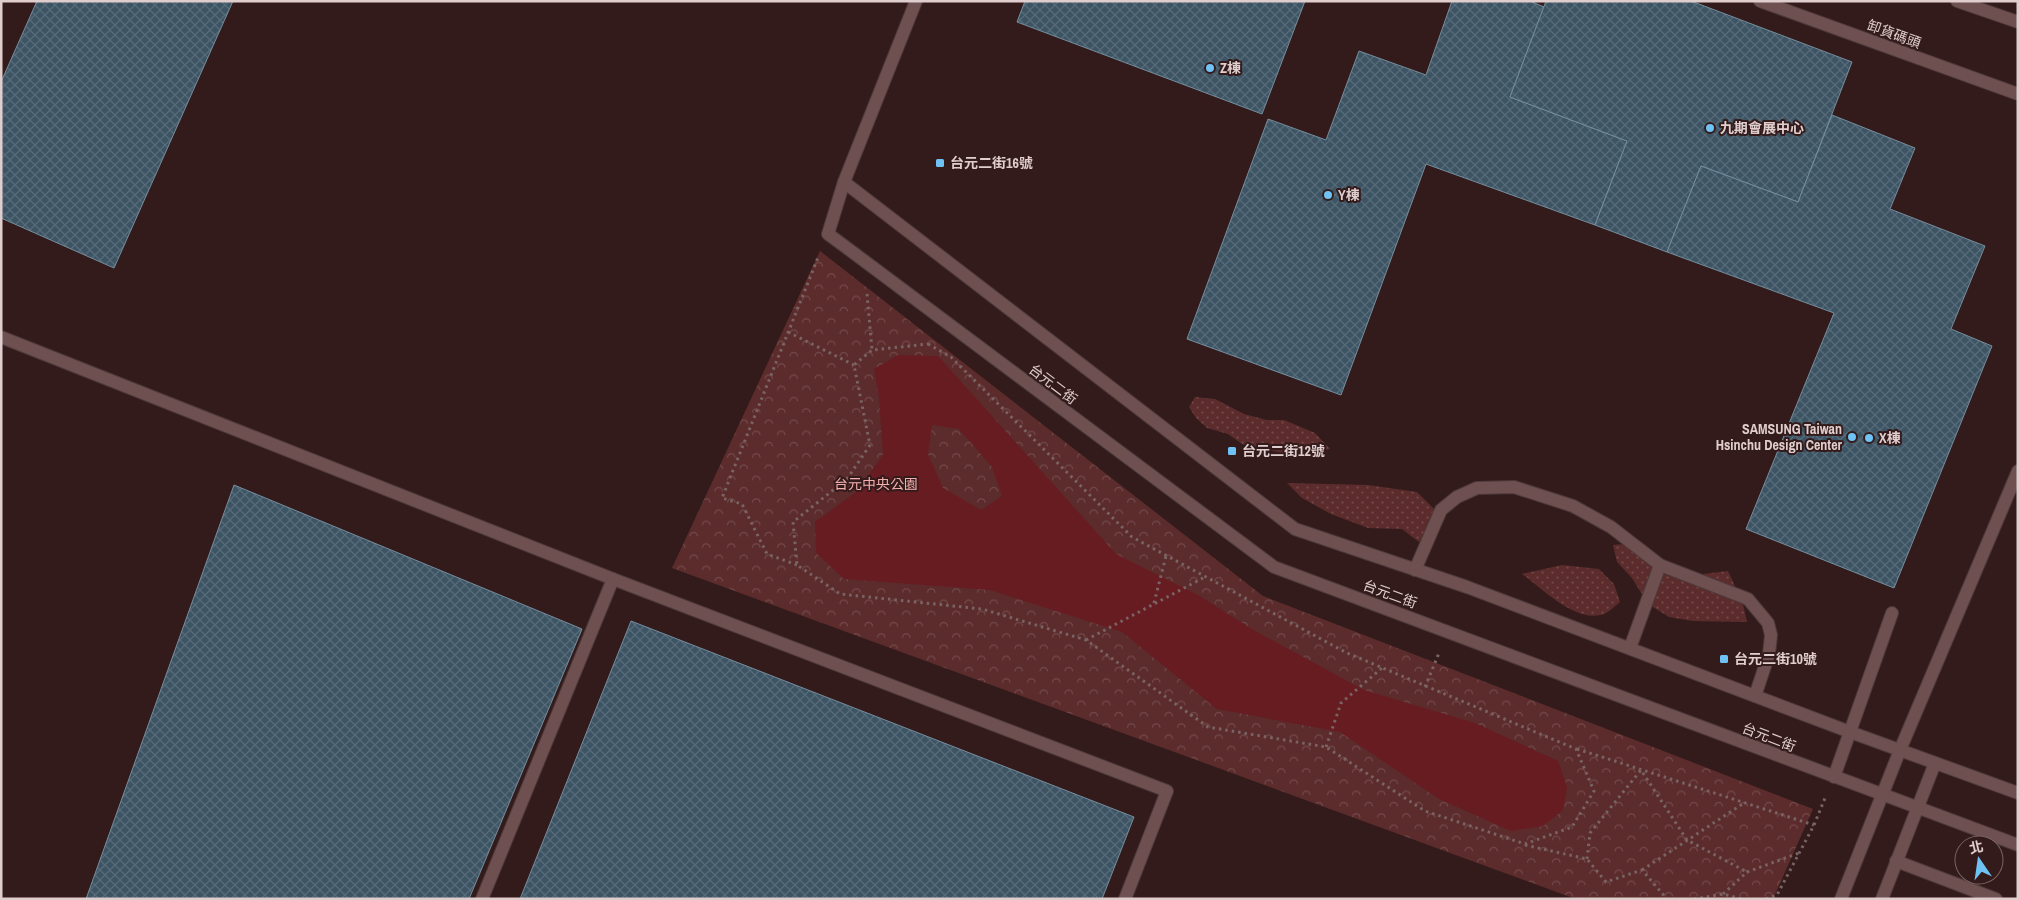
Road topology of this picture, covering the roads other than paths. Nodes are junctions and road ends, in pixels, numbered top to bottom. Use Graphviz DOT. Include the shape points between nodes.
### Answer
graph roads {
  1 [pos="916,1"];
  2 [pos="1760,1"];
  3 [pos="1957,1"];
  4 [pos="2018,22"];
  5 [pos="2018,94"];
  6 [pos="844,182"];
  7 [pos="1,336"];
  8 [pos="2018,471"];
  9 [pos="1660,565"];
  10 [pos="1415,570"];
  11 [pos="613,579"];
  12 [pos="1892,613"];
  13 [pos="1630,648"];
  14 [pos="1755,696"];
  15 [pos="1850,732"];
  16 [pos="1900,750"];
  17 [pos="1935,763"];
  18 [pos="1834,777"];
  19 [pos="2018,793"];
  20 [pos="1881,795"];
  21 [pos="1917,808"];
  22 [pos="2018,845"];
  23 [pos="1896,861"];
  24 [pos="482,899"];
  25 [pos="1124,899"];
  26 [pos="1841,899"];
  27 [pos="1882,899"];
  28 [pos="1996,899"];
  1 -- 6 [label="lane"];
  2 -- 5 [label="lane, 卸貨碼頭"];
  3 -- 4 [label="lane"];
  6 -- 10 [label="lane" via="1295,529"];
  6 -- 18 [label="lane, 台元二街" via="828,234 1274,567"];
  7 -- 11 [label="lane"];
  8 -- 16 [label="lane"];
  9 -- 10 [label="lane" via="1612,527 1573,506 1514,487 1477,488 1457,497 1441,510"];
  9 -- 13 [label="lane"];
  9 -- 14 [label="lane" via="1736,593 1758,609 1768,623 1771,635 1769,654"];
  10 -- 13 [label="lane"];
  11 -- 24 [label="lane"];
  11 -- 25 [label="lane" via="1167,792"];
  12 -- 15 [label="lane"];
  13 -- 14 [label="lane"];
  14 -- 15 [label="lane"];
  15 -- 16 [label="lane"];
  15 -- 18 [label="lane"];
  16 -- 17 [label="lane"];
  16 -- 20 [label="lane"];
  17 -- 19 [label="lane"];
  17 -- 21 [label="lane"];
  18 -- 20 [label="lane, 台元二街"];
  20 -- 21 [label="lane, 台元二街"];
  20 -- 26 [label="lane"];
  21 -- 22 [label="lane, 台元二街"];
  21 -- 23 [label="lane"];
  23 -- 27 [label="lane"];
  23 -- 28 [label="lane"];
}
